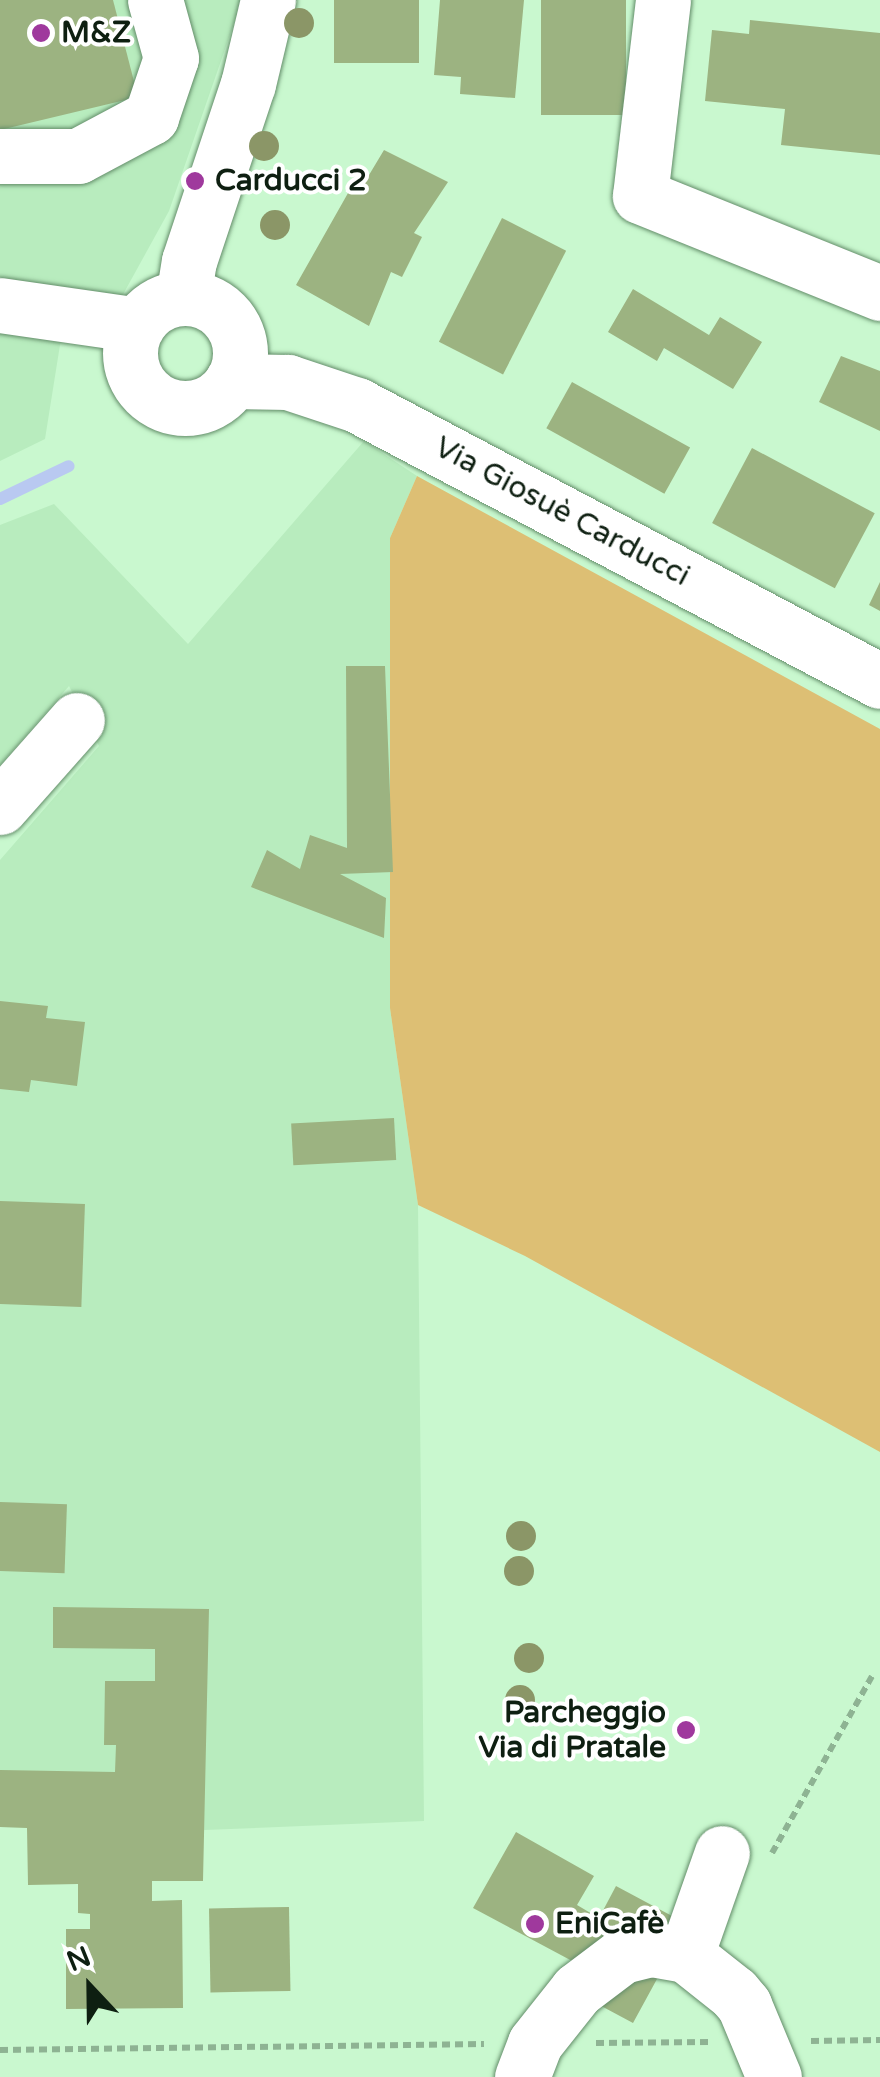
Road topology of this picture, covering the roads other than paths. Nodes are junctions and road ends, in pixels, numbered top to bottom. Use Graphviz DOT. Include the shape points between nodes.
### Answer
graph roads {
  1 [pos="155,0"];
  2 [pos="268,0"];
  3 [pos="663,0"];
  4 [pos="171,58"];
  5 [pos="248,84"];
  6 [pos="0,156"];
  7 [pos="880,293"];
  8 [pos="0,305"];
  9 [pos="160,311"];
  10 [pos="232,381"];
  11 [pos="880,681"];
  12 [pos="77,720"];
  13 [pos="0,807"];
  14 [pos="746,1855"];
  15 [pos="686,1955"];
  16 [pos="767,2059"];
  17 [pos="528,2060"];
  1 -- 4 [label="street"];
  2 -- 5 [label="street"];
  3 -- 7 [label="street" via="640,196"];
  4 -- 5 [label="street"];
  4 -- 6 [label="street" via="152,117 78,156"];
  5 -- 9 [label="street" via="188,261"];
  8 -- 9 [label="street"];
  9 -- 10 [label="street" via="210,304 231,322 240,354"];
  9 -- 10 [label="street" via="130,347 141,387 176,408 200,406"];
  10 -- 11 [label="street, Via Giosuè Carducci" via="288,382 357,405"];
  12 -- 13 [label="street"];
  14 -- 15 [label="street"];
  15 -- 16 [label="street" via="734,1993"];
  15 -- 17 [label="street" via="651,1949 622,1956 577,1990"];
}
